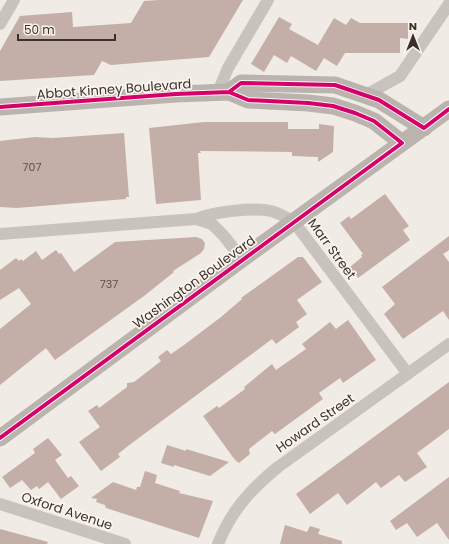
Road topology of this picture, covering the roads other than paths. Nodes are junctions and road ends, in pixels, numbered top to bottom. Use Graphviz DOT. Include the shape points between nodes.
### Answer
graph roads {
  1 [pos="14,0"];
  2 [pos="268,0"];
  3 [pos="449,4"];
  4 [pos="0,24"];
  5 [pos="223,92"];
  6 [pos="366,95"];
  7 [pos="0,107"];
  8 [pos="449,109"];
  9 [pos="424,128"];
  10 [pos="402,143"];
  11 [pos="196,219"];
  12 [pos="294,222"];
  13 [pos="0,234"];
  14 [pos="242,259"];
  15 [pos="449,344"];
  16 [pos="408,374"];
  17 [pos="0,438"];
  18 [pos="0,504"];
  19 [pos="125,544"];
  20 [pos="218,544"];
  1 -- 4 [label="street"];
  2 -- 5 [label="street" via="228,68"];
  3 -- 6 [label="street" via="400,76"];
  5 -- 6 [label="street, Abbot Kinney Boulevard" via="241,83 316,84 335,85"];
  5 -- 7 [label="street, Abbot Kinney Boulevard"];
  5 -- 10 [label="street, Abbot Kinney Boulevard" via="248,100 333,106 374,121"];
  6 -- 9 [label="street, Abbot Kinney Boulevard" via="379,100"];
  8 -- 9 [label="street, Washington Boulevard"];
  9 -- 10 [label="street, Washington Boulevard"];
  10 -- 12 [label="street, Washington Boulevard"];
  11 -- 12 [label="street, Marr Street" via="221,212 260,210 271,211"];
  11 -- 13 [label="street, Marr Street"];
  11 -- 14 [label="street, Marr Street" via="212,224"];
  12 -- 14 [label="street, Washington Boulevard"];
  12 -- 16 [label="street, Marr Street"];
  14 -- 17 [label="street, Washington Boulevard"];
  15 -- 16 [label="street, Howard Street"];
  16 -- 20 [label="street, Howard Street" via="258,483 235,510"];
  18 -- 19 [label="street, Oxford Avenue"];
}
